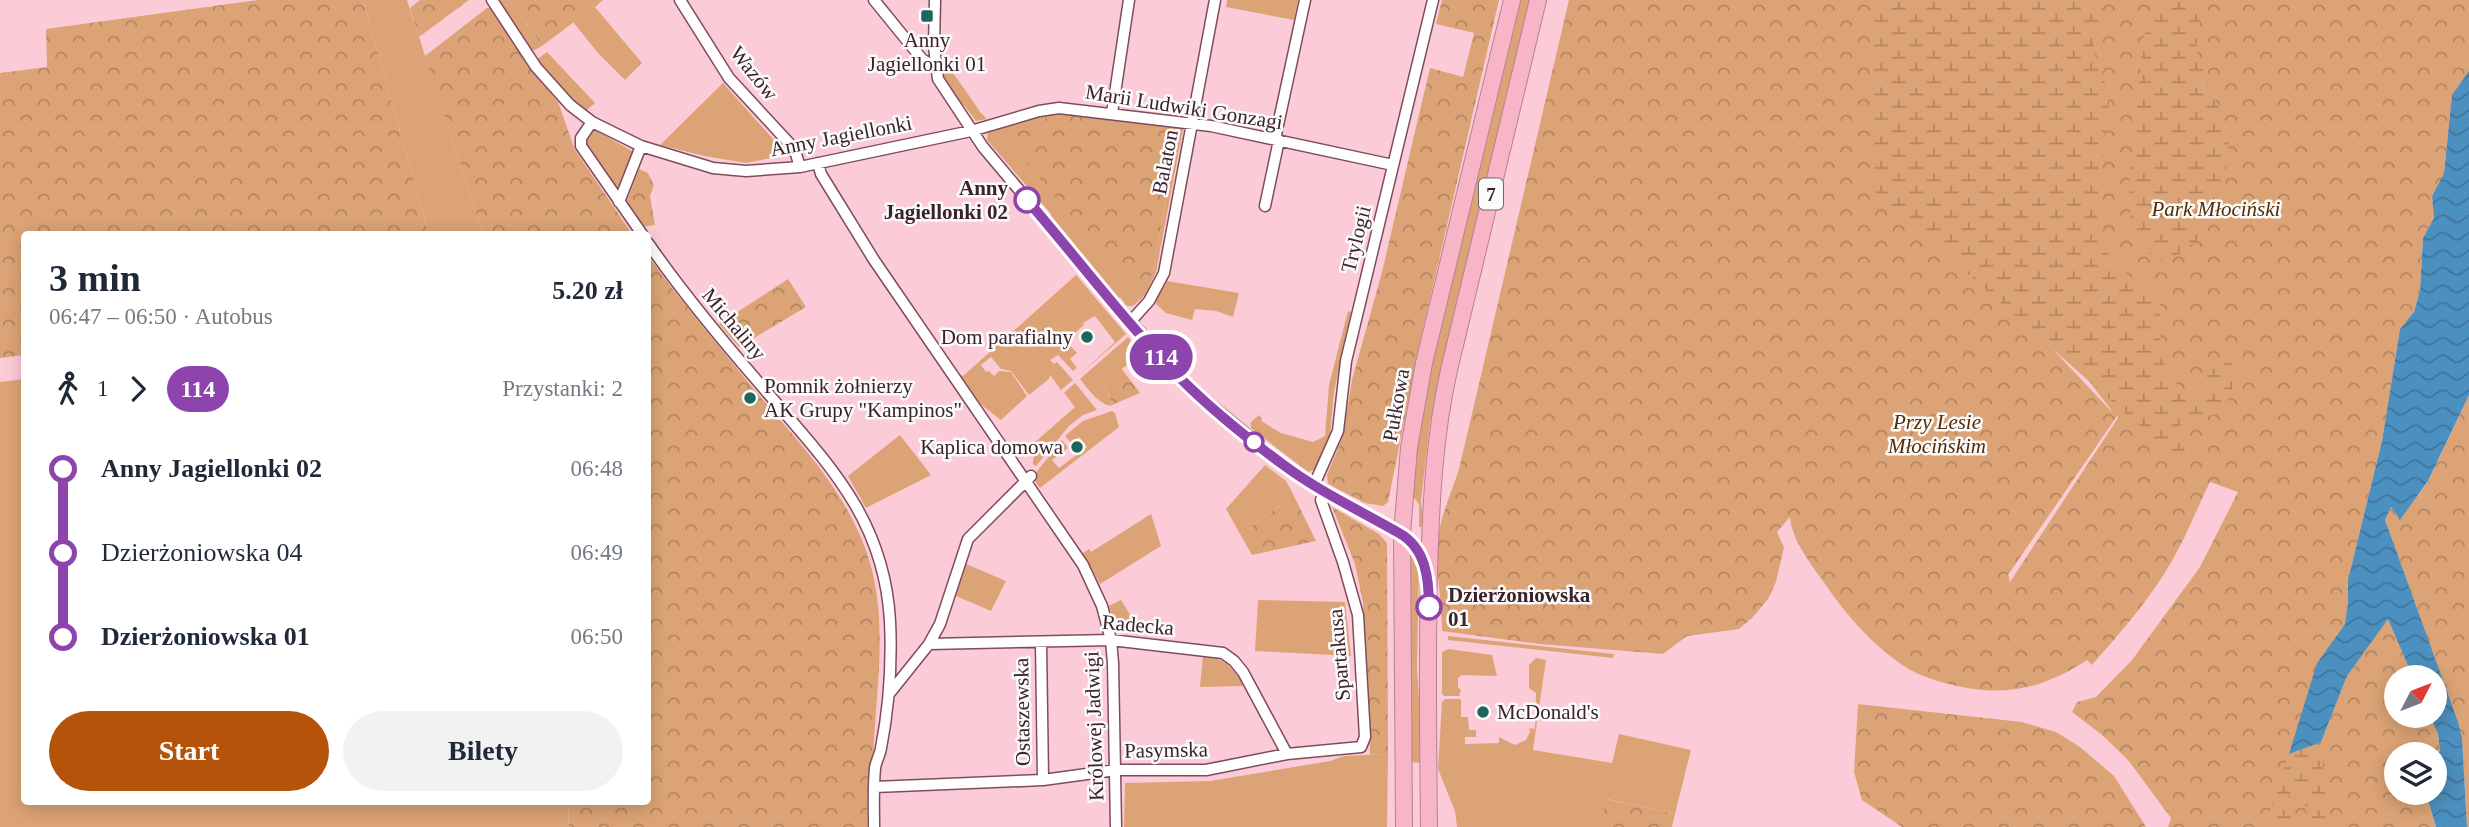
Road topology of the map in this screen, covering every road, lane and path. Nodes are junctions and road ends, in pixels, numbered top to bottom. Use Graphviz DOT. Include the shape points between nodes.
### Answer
graph roads {
  1 [pos="492,0"];
  2 [pos="681,0"];
  3 [pos="874,0"];
  4 [pos="935,0"];
  5 [pos="1129,0"];
  6 [pos="1215,0"];
  7 [pos="1305,0"];
  8 [pos="1433,0"];
  9 [pos="1512,0"];
  10 [pos="1538,0"];
  11 [pos="935,67"];
  12 [pos="1112,113"];
  13 [pos="592,122"];
  14 [pos="1192,125"];
  15 [pos="971,131"];
  16 [pos="1277,139"];
  17 [pos="641,146"];
  18 [pos="818,163"];
  19 [pos="1393,166"];
  20 [pos="800,167"];
  21 [pos="619,202"];
  22 [pos="1265,206"];
  23 [pos="640,231"];
  24 [pos="651,247"];
  25 [pos="1131,321"];
  26 [pos="1025,482"];
  27 [pos="1319,488"];
  28 [pos="1402,534"];
  29 [pos="1429,586"];
  30 [pos="1111,640"];
  31 [pos="1041,643"];
  32 [pos="929,644"];
  33 [pos="889,694"];
  34 [pos="1365,737"];
  35 [pos="1287,754"];
  36 [pos="1116,770"];
  37 [pos="1042,780"];
  38 [pos="874,787"];
  39 [pos="874,827"];
  40 [pos="1116,827"];
  41 [pos="1404,827"];
  42 [pos="1429,827"];
  1 -- 13 [label="street, Anny Jagiellonki" via="536,67"];
  2 -- 20 [label="street, Wazów" via="729,78 793,149"];
  3 -- 11 [label="street" via="922,59"];
  4 -- 11 [label="street"];
  5 -- 12 [label="street"];
  6 -- 14 [label="street, Balaton"];
  7 -- 16 [label="street"];
  8 -- 19 [label="street, Trylogii"];
  9 -- 28 [label="highway, Pułkowa / 7" via="1419,385 1406,465"];
  10 -- 29 [label="highway, 7" via="1442,405 1432,493"];
  11 -- 15 [label="street"];
  12 -- 14 [label="street, Marii Ludwiki Gonzagi"];
  12 -- 15 [label="street, Marii Ludwiki Gonzagi" via="1052,108"];
  13 -- 17 [label="street, Anny Jagiellonki"];
  13 -- 21 [label="street" via="580,143"];
  14 -- 16 [label="street, Marii Ludwiki Gonzagi"];
  14 -- 25 [label="street, Balaton" via="1164,273 1149,301"];
  15 -- 18 [label="street, Anny Jagiellonki"];
  15 -- 25 [label="street"];
  16 -- 19 [label="street, Marii Ludwiki Gonzagi"];
  16 -- 22 [label="street"];
  17 -- 20 [label="street, Anny Jagiellonki" via="713,168"];
  17 -- 21 [label="street"];
  18 -- 20 [label="street, Anny Jagiellonki"];
  18 -- 26 [label="street, Królowej Jadwigi" via="874,260"];
  19 -- 27 [label="street, Trylogii" via="1346,361 1338,431"];
  21 -- 23 [label="street"];
  24 -- 33 [label="street, Michaliny" via="692,303 821,454 860,511 885,585 890,621"];
  25 -- 27 [label="street" via="1188,386 1285,466"];
  26 -- 30 [label="street, Królowej Jadwigi" via="1083,565"];
  26 -- 32 [label="street" via="968,539 948,603"];
  27 -- 28 [label="street"];
  27 -- 34 [label="street, Spartakusa" via="1358,615"];
  28 -- 29 [label="street" via="1419,550"];
  28 -- 41 [label="highway, Pułkowa / 7"];
  29 -- 42 [label="highway, 7"];
  30 -- 31 [label="street, Radecka"];
  30 -- 35 [label="street, Radecka" via="1228,656 1243,672"];
  30 -- 36 [label="street, Królowej Jadwigi"];
  31 -- 32 [label="street, Radecka"];
  31 -- 37 [label="street, Ostaszewska"];
  32 -- 33 [label="street"];
  33 -- 38 [label="street, Michaliny"];
  34 -- 35 [label="street, Pasymska" via="1356,749"];
  35 -- 36 [label="street, Pasymska" via="1206,770"];
  36 -- 37 [label="street, Pasymska"];
  36 -- 40 [label="street, Królowej Jadwigi"];
  37 -- 38 [label="street, Pasymska"];
  38 -- 39 [label="street, Michaliny"];
}
